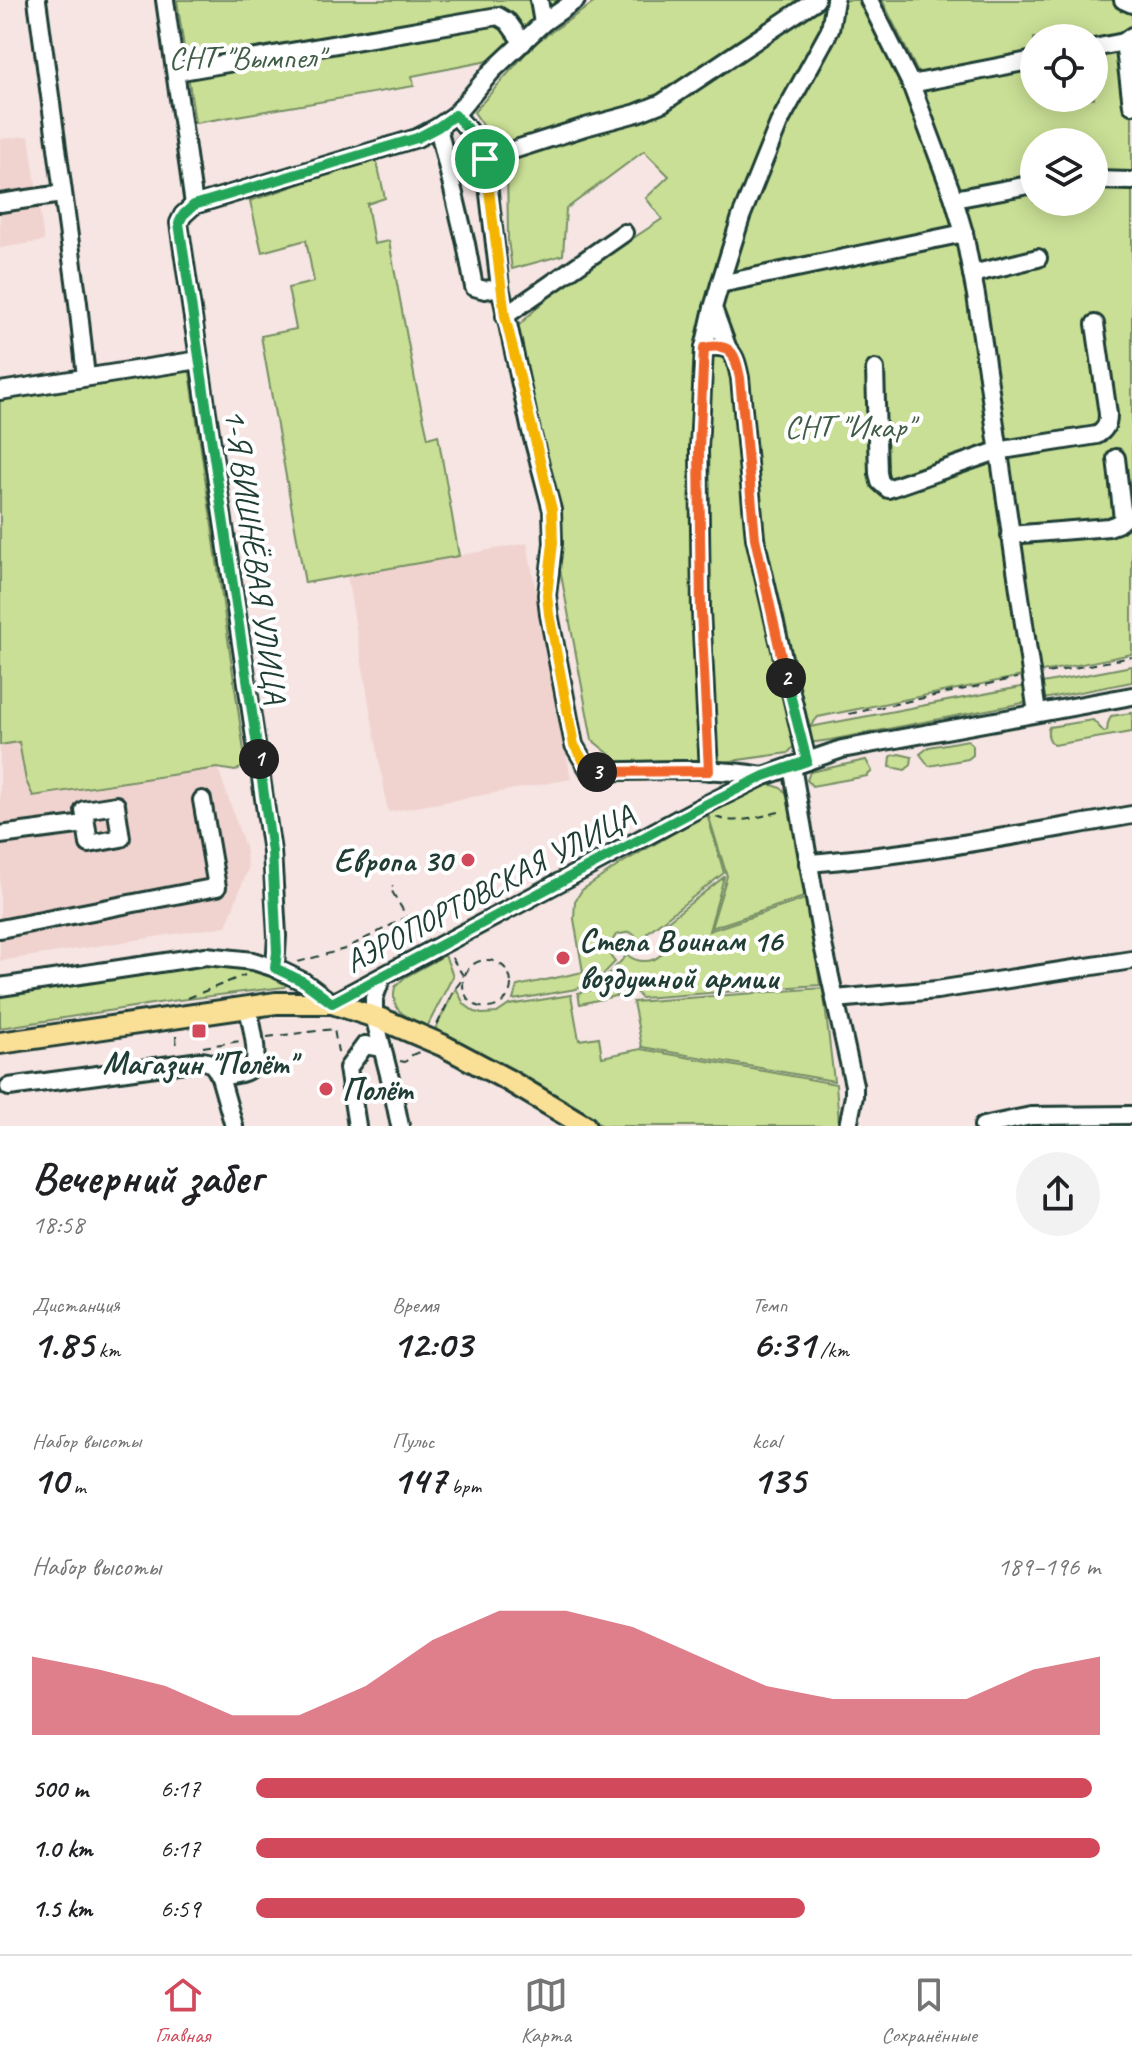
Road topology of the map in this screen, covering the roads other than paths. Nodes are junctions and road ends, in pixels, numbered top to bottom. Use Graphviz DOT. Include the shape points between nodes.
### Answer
graph roads {
  1 [pos="37,0"];
  2 [pos="165,0"];
  3 [pos="539,0"];
  4 [pos="576,0"];
  5 [pos="816,0"];
  6 [pos="835,0"];
  7 [pos="869,0"];
  8 [pos="1123,0"];
  9 [pos="1132,4"];
  10 [pos="543,23"];
  11 [pos="1128,39"];
  12 [pos="523,43"];
  13 [pos="1108,44"];
  14 [pos="1020,63"];
  15 [pos="176,72"];
  16 [pos="911,84"];
  17 [pos="1132,105"];
  18 [pos="455,115"];
  19 [pos="438,127"];
  20 [pos="485,159"];
  21 [pos="1108,180"];
  22 [pos="1132,181"];
  23 [pos="1020,187"];
  24 [pos="62,194"];
  25 [pos="954,199"];
  26 [pos="0,203"];
  27 [pos="194,205"];
  28 [pos="624,233"];
  29 [pos="964,233"];
  30 [pos="1038,258"];
  31 [pos="972,274"];
  32 [pos="720,284"];
  33 [pos="500,287"];
  34 [pos="713,308"];
  35 [pos="505,316"];
  36 [pos="1095,324"];
  37 [pos="704,348"];
  38 [pos="728,349"];
  39 [pos="199,360"];
  40 [pos="875,369"];
  41 [pos="86,377"];
  42 [pos="0,391"];
  43 [pos="997,451"];
  44 [pos="1116,458"];
  45 [pos="1010,535"];
  46 [pos="1132,696"];
  47 [pos="1037,713"];
  48 [pos="800,763"];
  49 [pos="709,771"];
  50 [pos="764,776"];
  51 [pos="202,800"];
  52 [pos="1132,815"];
  53 [pos="85,824"];
  54 [pos="0,835"];
  55 [pos="808,863"];
  56 [pos="0,929"];
  57 [pos="1132,960"];
  58 [pos="275,968"];
  59 [pos="382,977"];
  60 [pos="0,987"];
  61 [pos="835,999"];
  62 [pos="332,1003"];
  63 [pos="248,1007"];
  64 [pos="374,1016"];
  65 [pos="0,1043"];
  66 [pos="382,1048"];
  67 [pos="220,1077"];
  68 [pos="9,1087"];
  69 [pos="1132,1115"];
  70 [pos="404,1123"];
  71 [pos="234,1126"];
  72 [pos="357,1126"];
  73 [pos="585,1126"];
  74 [pos="848,1126"];
  75 [pos="983,1126"];
  1 -- 24 [label="street"];
  2 -- 15 [label="street"];
  3 -- 10 [label="street"];
  4 -- 10 [label="street"];
  5 -- 20 [label="street" via="662,103"];
  6 -- 32 [label="street" via="830,30 779,123"];
  7 -- 16 [label="street"];
  8 -- 9 [label="street"];
  10 -- 12 [label="street"];
  11 -- 13 [label="street"];
  11 -- 17 [label="street"];
  12 -- 15 [label="street" via="498,16"];
  12 -- 18 [label="street"];
  14 -- 16 [label="street"];
  15 -- 27 [label="street"];
  16 -- 25 [label="street"];
  18 -- 19 [label="street"];
  18 -- 20 [label="street"];
  19 -- 27 [label="street" via="417,138"];
  19 -- 33 [label="street" via="474,287"];
  20 -- 33 [label="street"];
  21 -- 22 [label="street"];
  23 -- 25 [label="street"];
  24 -- 26 [label="street"];
  24 -- 41 [label="street"];
  25 -- 29 [label="street"];
  27 -- 39 [label="street, 1-Я ВИШНЁВАЯ УЛИЦА" via="179,223"];
  28 -- 35 [label="street"];
  29 -- 31 [label="street"];
  29 -- 32 [label="street"];
  30 -- 31 [label="street"];
  31 -- 43 [label="street"];
  32 -- 34 [label="street"];
  33 -- 35 [label="street"];
  34 -- 37 [label="street"];
  34 -- 38 [label="street"];
  35 -- 49 [label="street" via="552,510 547,595 574,745 590,772"];
  36 -- 43 [label="street" via="1107,426 1097,435"];
  37 -- 38 [label="street"];
  37 -- 49 [label="street" via="699,449"];
  38 -- 48 [label="street" via="740,378 755,538"];
  39 -- 41 [label="street"];
  39 -- 58 [label="street, 1-Я ВИШНЁВАЯ УЛИЦА" via="272,852"];
  40 -- 43 [label="street" via="878,473 888,489"];
  41 -- 42 [label="street"];
  43 -- 45 [label="street"];
  44 -- 45 [label="street" via="1123,519 1117,524"];
  45 -- 47 [label="street"];
  46 -- 47 [label="street, АЭРОПОРТОВСКАЯ УЛИЦА"];
  47 -- 48 [label="street, АЭРОПОРТОВСКАЯ УЛИЦА" via="856,746"];
  48 -- 50 [label="street, АЭРОПОРТОВСКАЯ УЛИЦА"];
  48 -- 55 [label="street"];
  49 -- 50 [label="street"];
  50 -- 59 [label="street, АЭРОПОРТОВСКАЯ УЛИЦА"];
  51 -- 56 [label="street" via="217,887"];
  52 -- 55 [label="street"];
  53 -- 54 [label="street"];
  55 -- 61 [label="street"];
  57 -- 61 [label="street" via="937,990"];
  58 -- 60 [label="street" via="206,956"];
  58 -- 62 [label="street"];
  59 -- 62 [label="street, АЭРОПОРТОВСКАЯ УЛИЦА"];
  59 -- 64 [label="street"];
  61 -- 74 [label="street" via="854,1085"];
  62 -- 63 [label="main road"];
  62 -- 64 [label="main road"];
  63 -- 65 [label="main road"];
  63 -- 67 [label="street" via="256,1051 253,1066"];
  64 -- 66 [label="street"];
  64 -- 73 [label="main road" via="508,1080"];
  66 -- 70 [label="street"];
  66 -- 72 [label="street" via="365,1045 348,1068"];
  67 -- 68 [label="street" via="215,1066 200,1061"];
  67 -- 71 [label="street"];
  69 -- 75 [label="street" via="1031,1116"];
}
